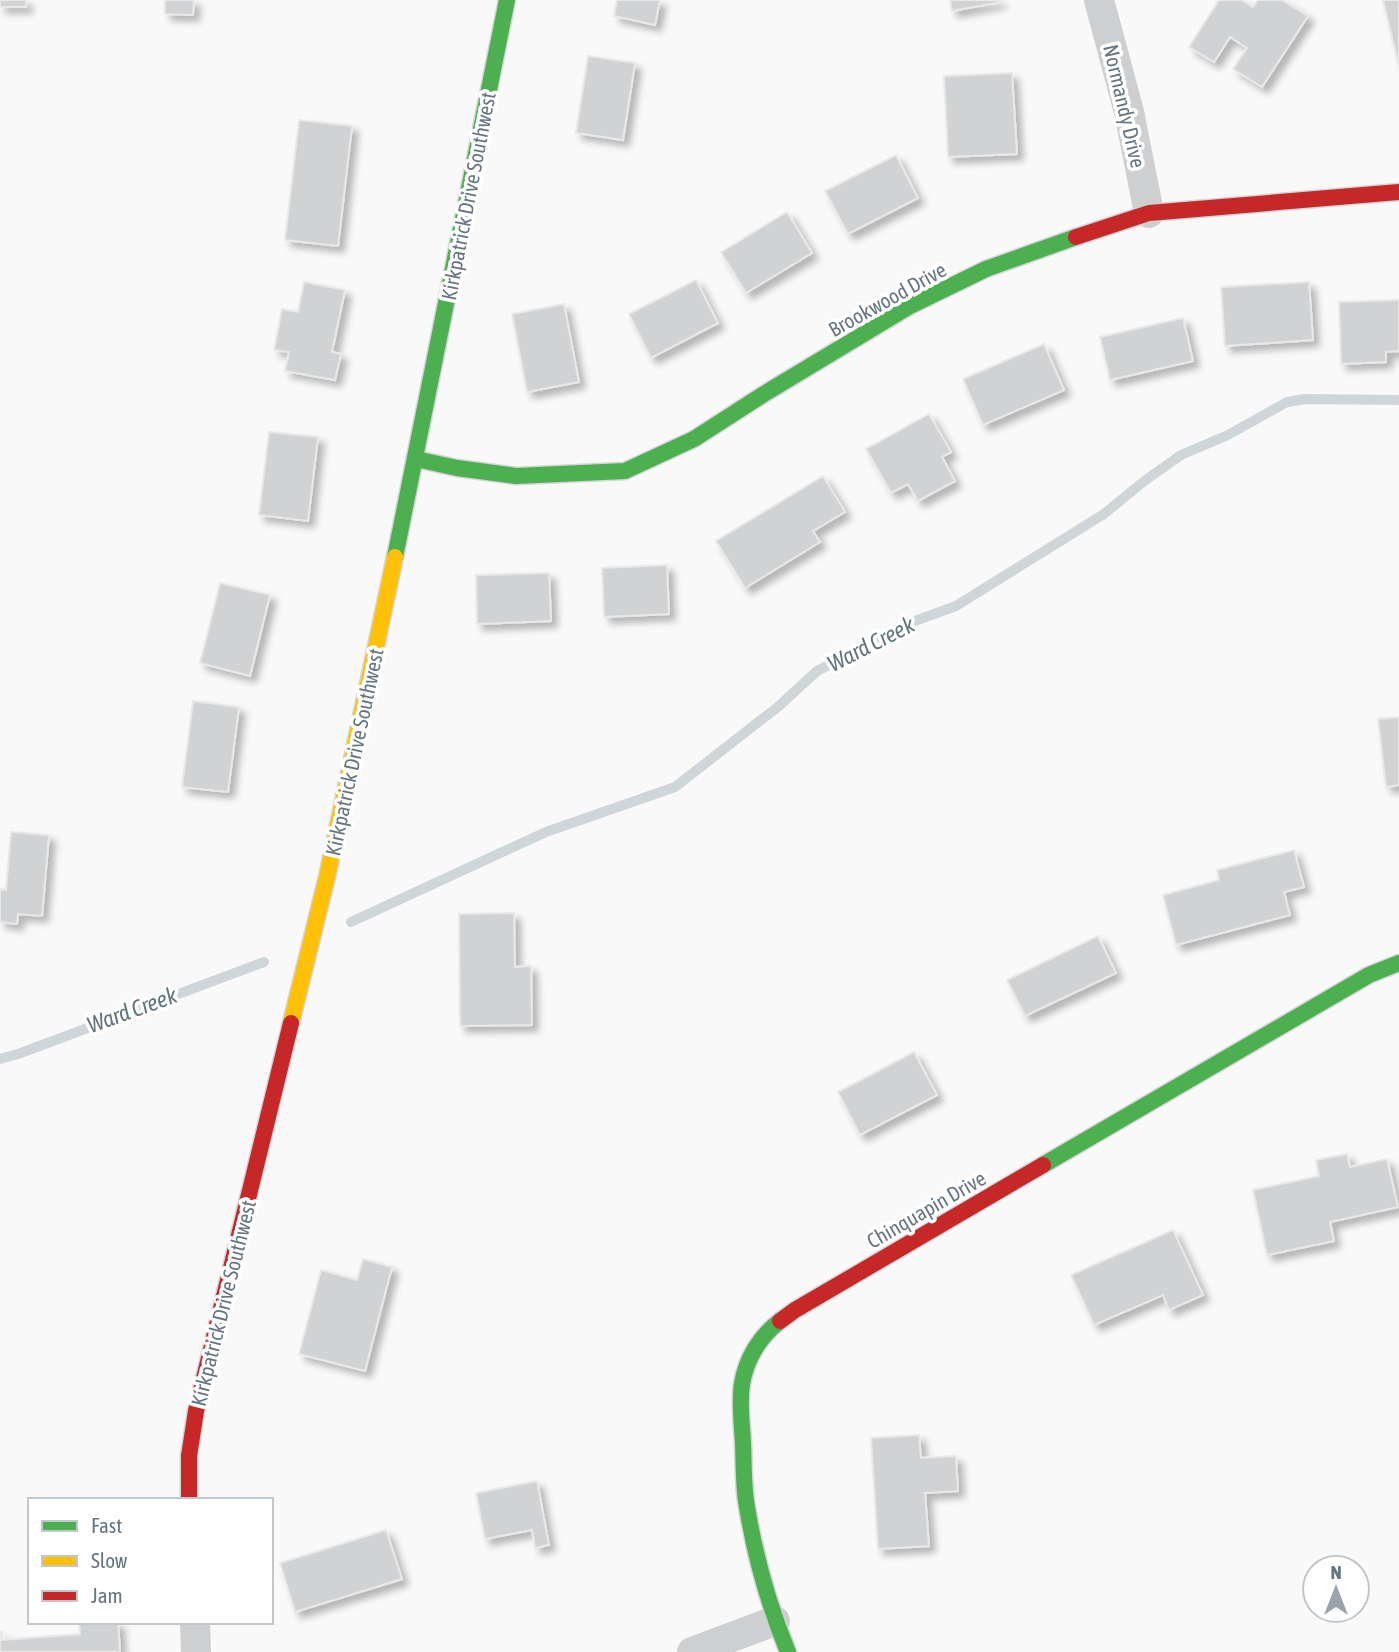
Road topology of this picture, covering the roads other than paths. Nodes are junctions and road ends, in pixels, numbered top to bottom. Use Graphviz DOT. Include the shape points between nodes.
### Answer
graph roads {
  1 [pos="507,0"];
  2 [pos="1099,0"];
  3 [pos="1399,192"];
  4 [pos="1149,214"];
  5 [pos="416,459"];
  6 [pos="1399,963"];
  7 [pos="189,1498"];
  8 [pos="775,1621"];
  9 [pos="195,1624"];
  10 [pos="196,1652"];
  11 [pos="692,1652"];
  12 [pos="788,1652"];
  1 -- 5 [label="street, Kirkpatrick Drive Southwest"];
  2 -- 4 [label="street, Normandy Drive" via="1129,112"];
  3 -- 4 [label="street, Brookwood Drive"];
  4 -- 5 [label="street, Brookwood Drive" via="986,269 910,306 694,439 625,471 516,475"];
  5 -- 7 [label="street, Kirkpatrick Drive Southwest" via="327,877 196,1411 188,1456"];
  6 -- 8 [label="street, Chinquapin Drive" via="1369,975 1098,1132 795,1310 763,1336 743,1382 742,1445 746,1505"];
  8 -- 11 [label="street"];
  8 -- 12 [label="street, Chinquapin Drive"];
  9 -- 10 [label="street"];
}
